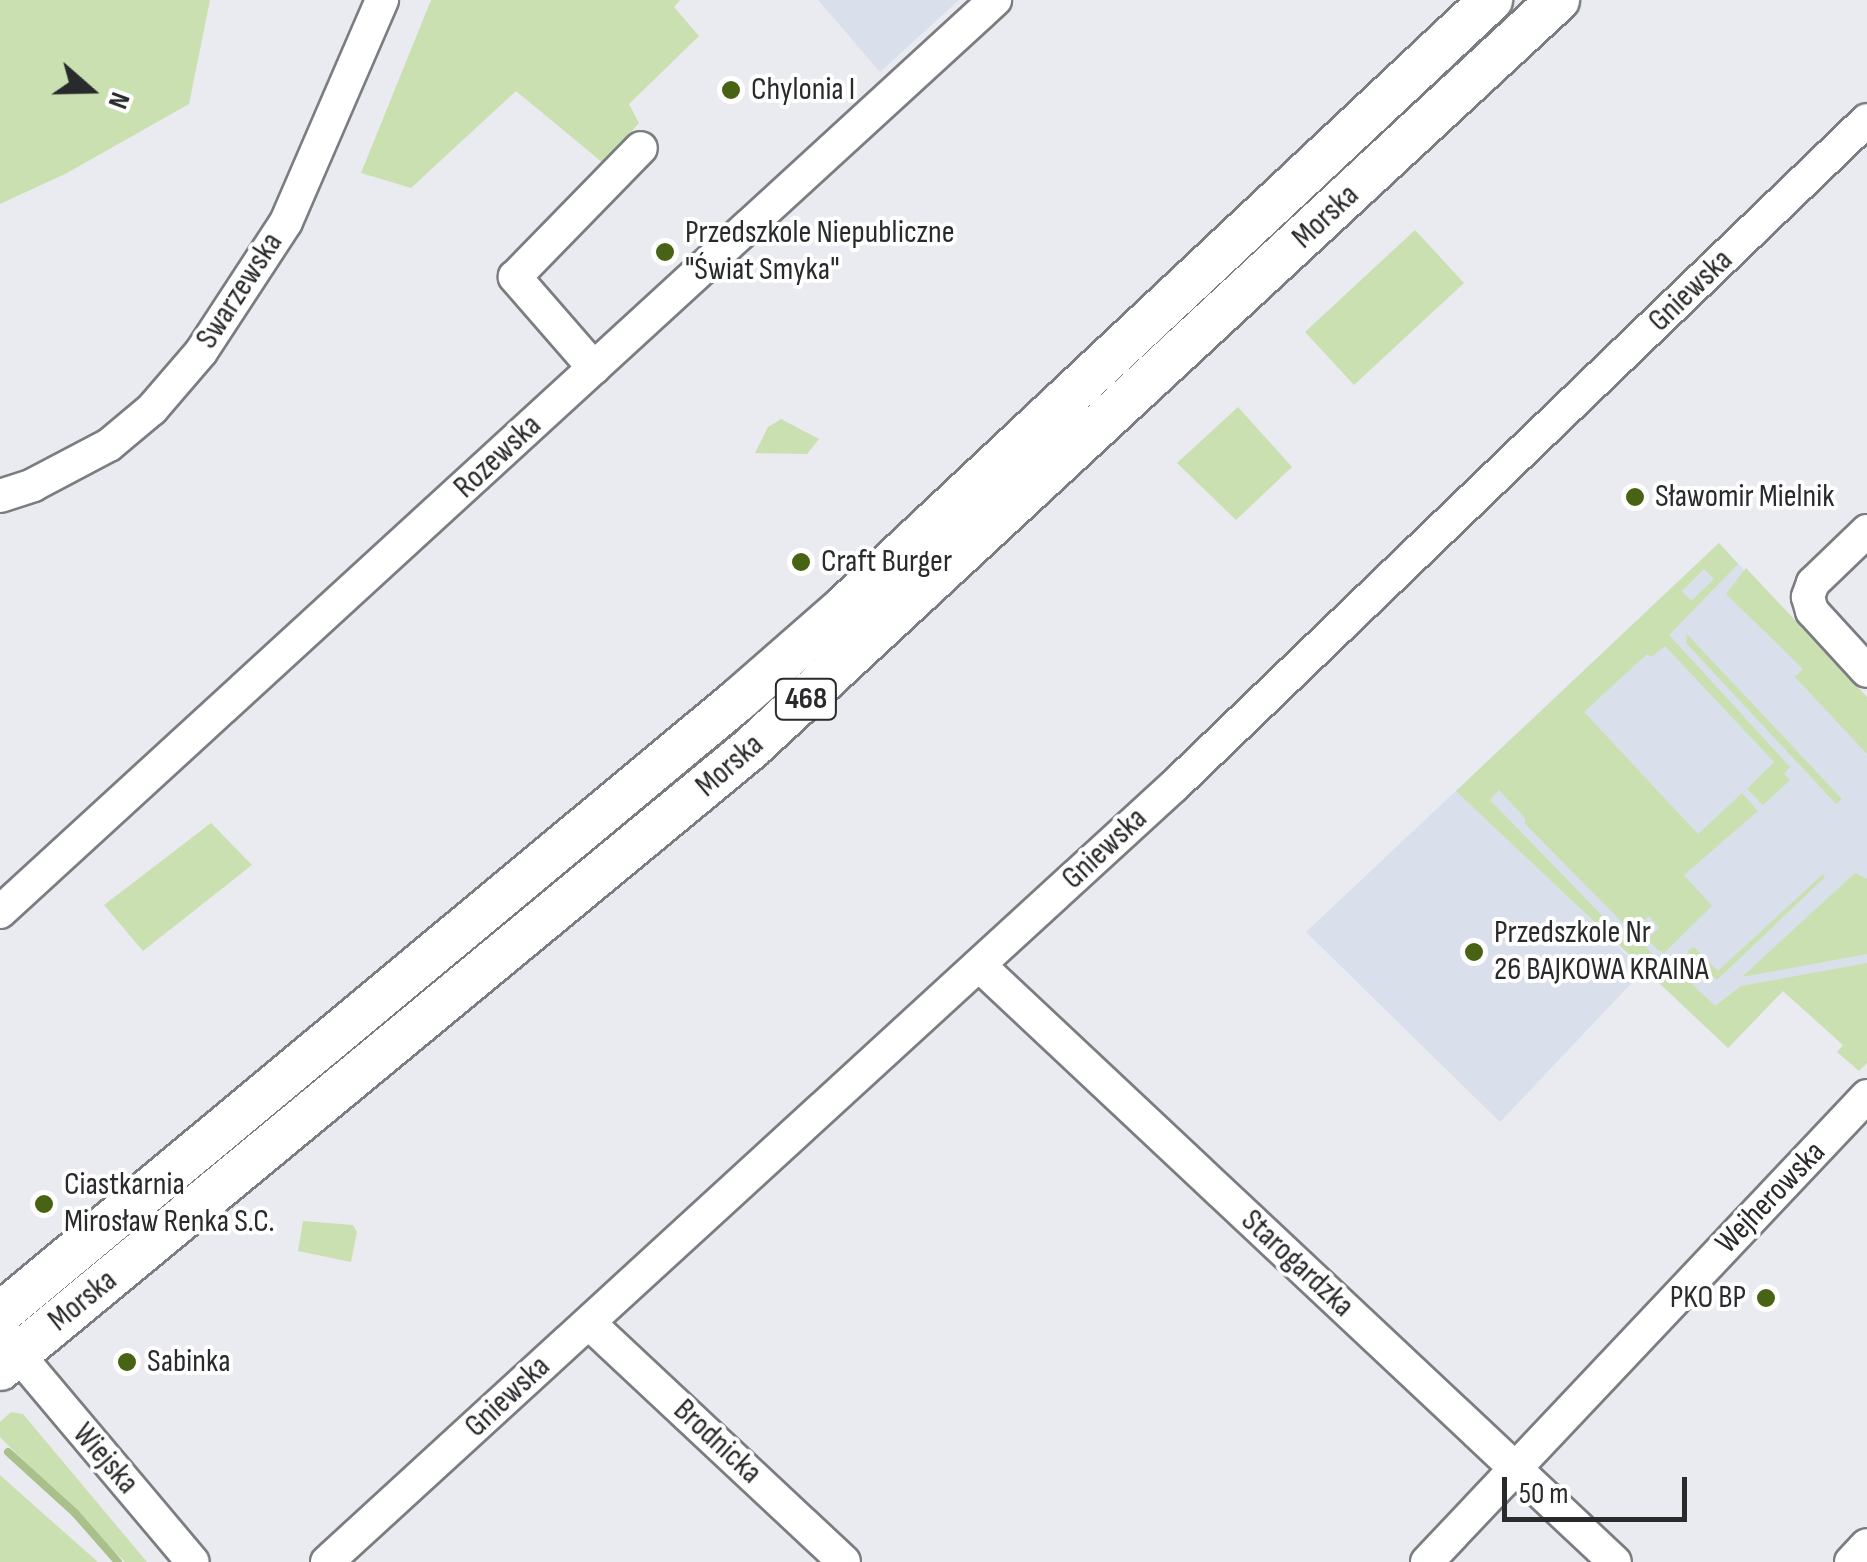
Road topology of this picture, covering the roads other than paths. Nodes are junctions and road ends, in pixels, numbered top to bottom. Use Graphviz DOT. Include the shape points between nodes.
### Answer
graph roads {
  1 [pos="382,0"];
  2 [pos="995,0"];
  3 [pos="1491,0"];
  4 [pos="1558,0"];
  5 [pos="1867,120"];
  6 [pos="640,148"];
  7 [pos="594,368"];
  8 [pos="0,496"];
  9 [pos="1867,531"];
  10 [pos="1867,671"];
  11 [pos="0,912"];
  12 [pos="979,965"];
  13 [pos="1867,1096"];
  14 [pos="0,1314"];
  15 [pos="589,1322"];
  16 [pos="6,1353"];
  17 [pos="1515,1470"];
  18 [pos="1867,1546"];
  19 [pos="193,1562"];
  20 [pos="327,1562"];
  21 [pos="844,1562"];
  22 [pos="1427,1562"];
  23 [pos="1615,1562"];
  24 [pos="1851,1562"];
  1 -- 8 [label="street, Swarzewska" via="286,222 201,352 152,409 108,444"];
  2 -- 7 [label="street, Rozewska"];
  3 -- 14 [label="main road, Morska / 468" via="730,708"];
  4 -- 16 [label="main road, Morska / 468" via="741,757"];
  5 -- 12 [label="street, Gniewska"];
  6 -- 7 [label="street" via="514,277"];
  7 -- 11 [label="street, Rozewska"];
  9 -- 10 [label="street" via="1812,584 1808,597 1812,611"];
  12 -- 15 [label="street, Gniewska"];
  12 -- 17 [label="street, Starogardzka"];
  13 -- 17 [label="street, Wejherowska"];
  15 -- 20 [label="street, Gniewska"];
  15 -- 21 [label="street, Brodnicka"];
  16 -- 19 [label="street, Wiejska"];
  17 -- 22 [label="street, Wejherowska"];
  17 -- 23 [label="street, Starogardzka"];
  18 -- 24 [label="street"];
}
